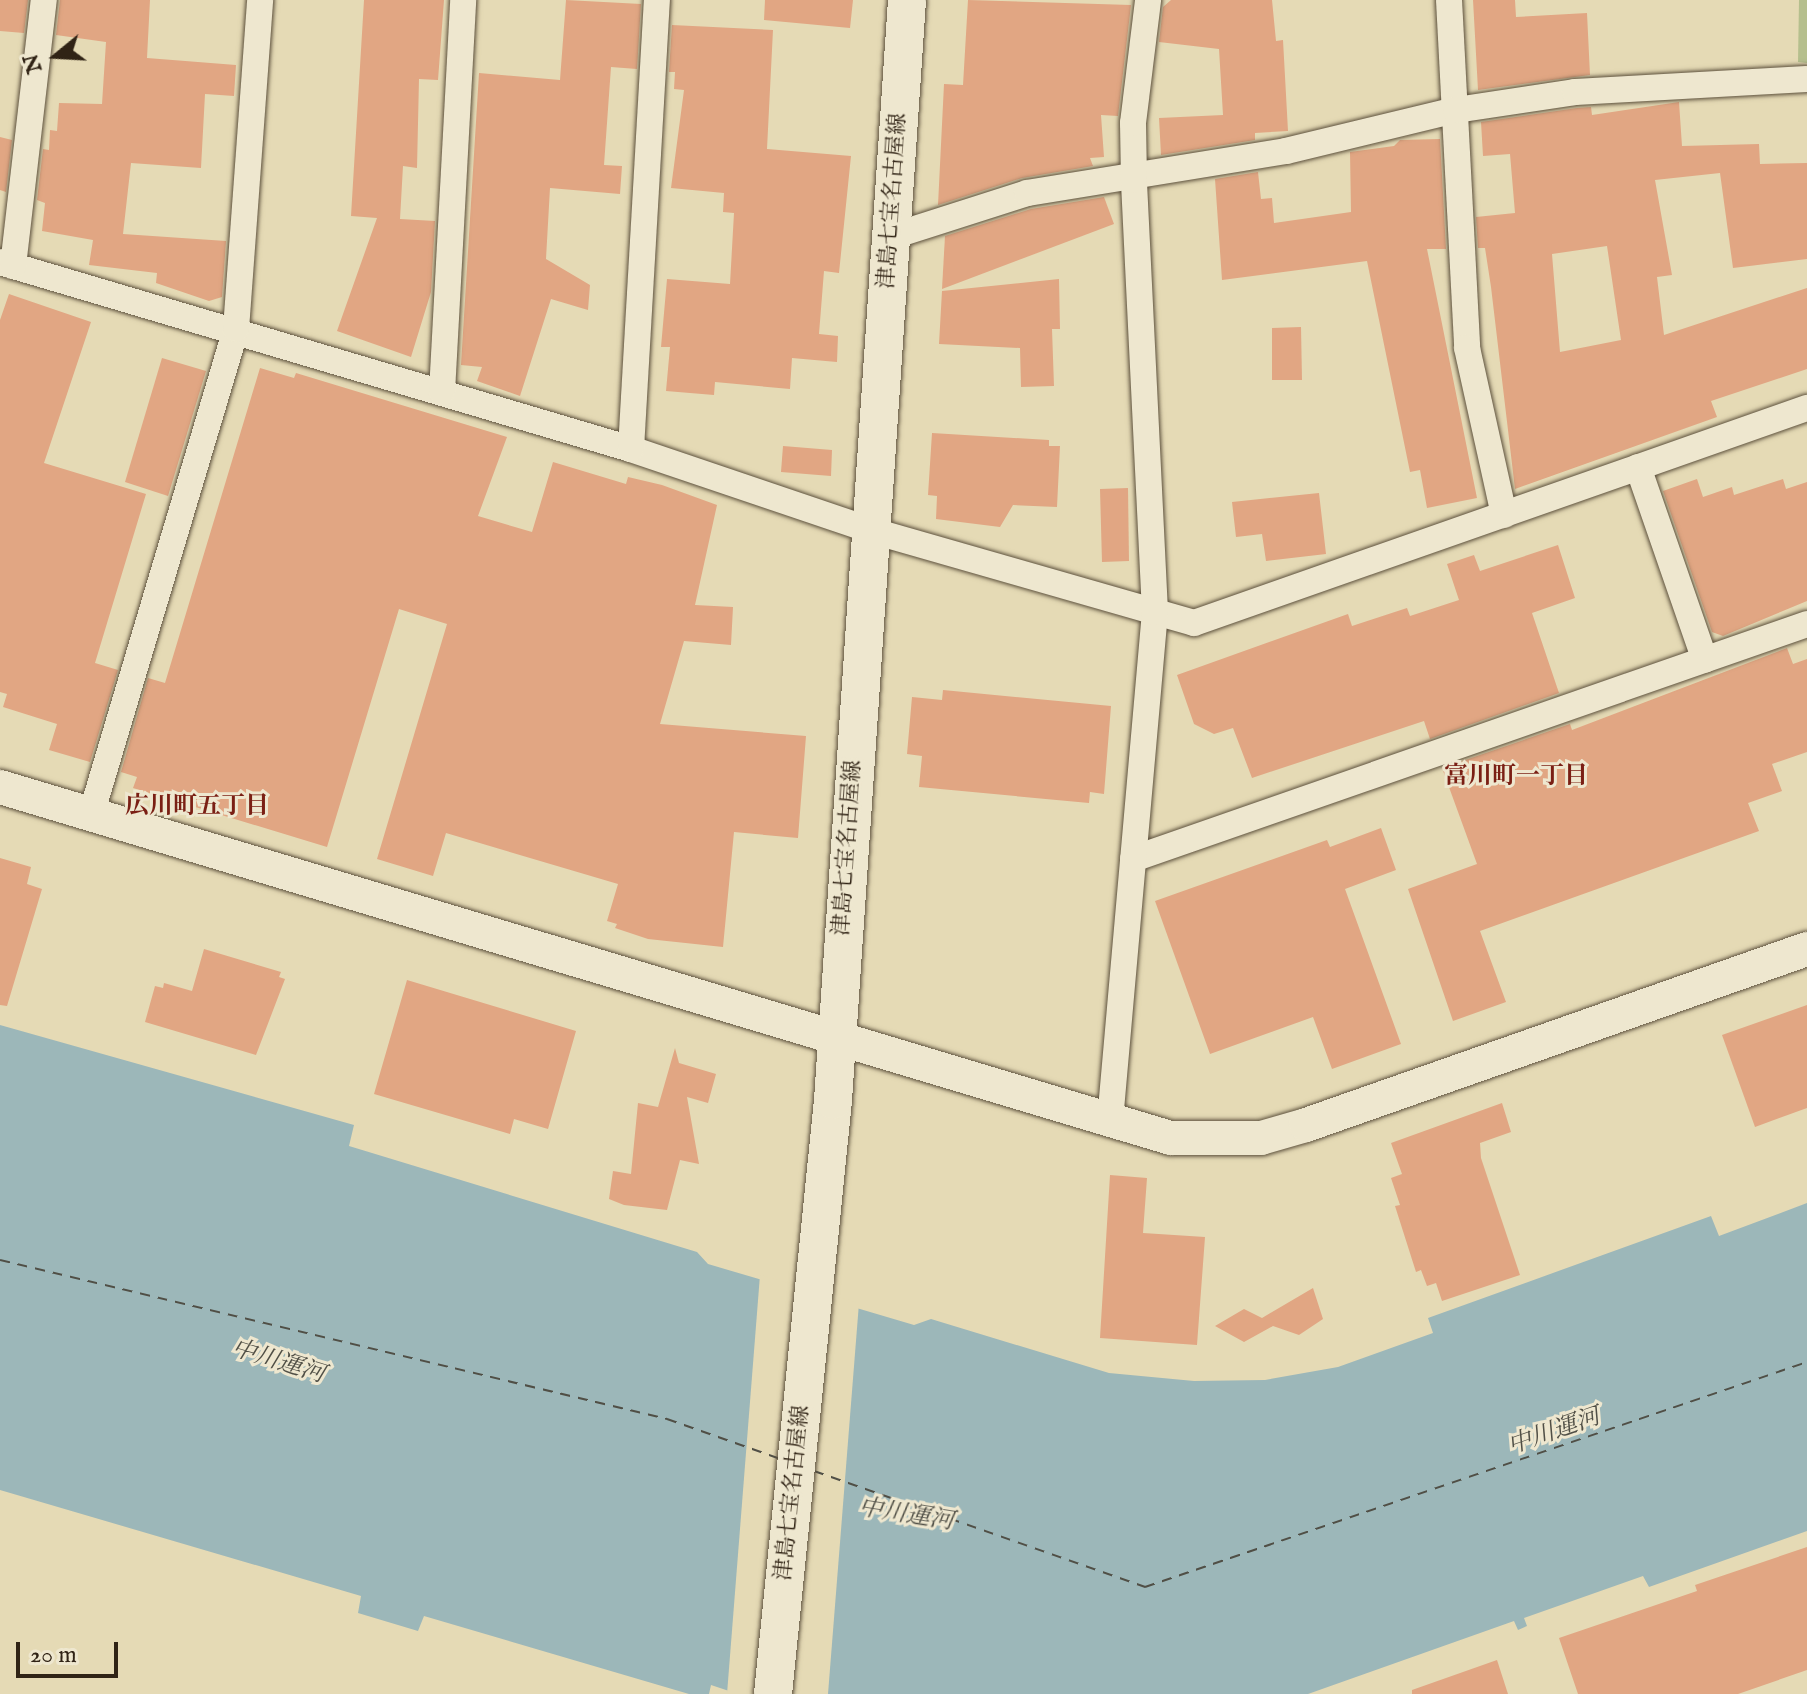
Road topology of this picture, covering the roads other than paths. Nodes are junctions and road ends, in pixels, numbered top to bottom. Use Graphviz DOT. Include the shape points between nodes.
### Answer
graph roads {
  1 [pos="44,0"];
  2 [pos="260,0"];
  3 [pos="463,0"];
  4 [pos="657,0"];
  5 [pos="907,0"];
  6 [pos="1148,0"];
  7 [pos="1449,0"];
  8 [pos="1807,79"];
  9 [pos="1456,110"];
  10 [pos="1134,180"];
  11 [pos="890,237"];
  12 [pos="6,264"];
  13 [pos="236,329"];
  14 [pos="442,392"];
  15 [pos="1807,408"];
  16 [pos="631,449"];
  17 [pos="1638,467"];
  18 [pos="1504,515"];
  19 [pos="870,530"];
  20 [pos="1155,612"];
  21 [pos="1807,624"];
  22 [pos="1705,660"];
  23 [pos="0,787"];
  24 [pos="91,815"];
  25 [pos="1133,859"];
  26 [pos="1807,949"];
  27 [pos="835,1037"];
  28 [pos="1110,1121"];
  29 [pos="773,1694"];
  1 -- 12 [label="street"];
  2 -- 13 [label="street"];
  3 -- 14 [label="street"];
  4 -- 16 [label="street"];
  5 -- 11 [label="main road, 津島七宝名古屋線"];
  6 -- 10 [label="street" via="1133,123"];
  7 -- 9 [label="street"];
  8 -- 9 [label="street" via="1575,92"];
  9 -- 10 [label="street" via="1305,148"];
  9 -- 18 [label="street" via="1467,348"];
  10 -- 11 [label="street" via="1027,193"];
  10 -- 20 [label="street"];
  11 -- 19 [label="main road, 津島七宝名古屋線"];
  12 -- 13 [label="street"];
  13 -- 14 [label="street"];
  13 -- 24 [label="street"];
  14 -- 16 [label="street"];
  15 -- 17 [label="street"];
  16 -- 19 [label="street"];
  17 -- 18 [label="street"];
  17 -- 22 [label="street"];
  18 -- 20 [label="street" via="1194,623"];
  19 -- 20 [label="street"];
  19 -- 27 [label="main road, 津島七宝名古屋線"];
  20 -- 25 [label="street"];
  21 -- 22 [label="street"];
  22 -- 25 [label="street"];
  23 -- 24 [label="street"];
  24 -- 27 [label="street"];
  25 -- 28 [label="street"];
  26 -- 28 [label="street" via="1261,1138 1171,1138"];
  27 -- 28 [label="street"];
  27 -- 29 [label="main road, 津島七宝名古屋線"];
}
